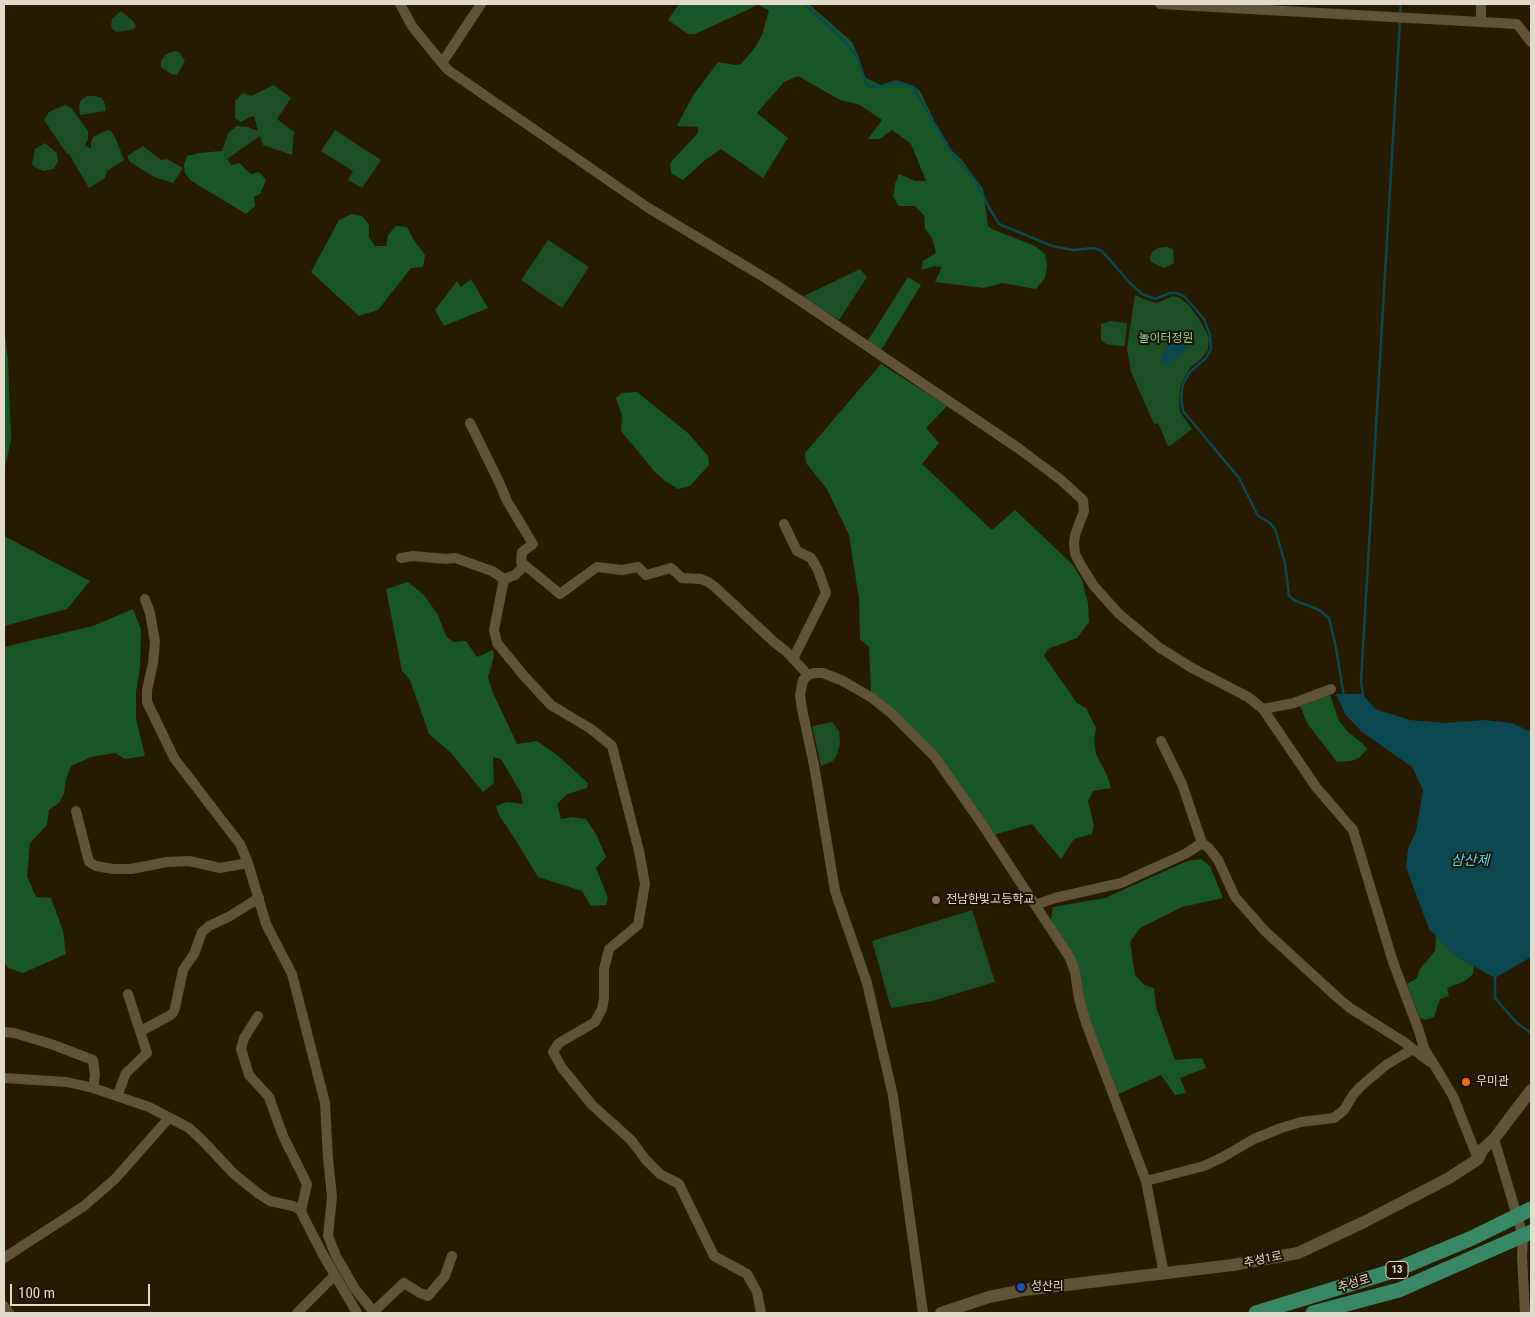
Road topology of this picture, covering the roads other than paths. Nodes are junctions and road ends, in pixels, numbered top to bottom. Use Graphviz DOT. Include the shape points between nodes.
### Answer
graph roads {
  1 [pos="400,4"];
  2 [pos="481,4"];
  3 [pos="1160,4"];
  4 [pos="1481,4"];
  5 [pos="1480,21"];
  6 [pos="1531,42"];
  7 [pos="442,63"];
  8 [pos="470,423"];
  9 [pos="784,524"];
  10 [pos="401,558"];
  11 [pos="524,566"];
  12 [pos="504,578"];
  13 [pos="145,599"];
  14 [pos="793,659"];
  15 [pos="808,675"];
  16 [pos="1331,689"];
  17 [pos="1264,710"];
  18 [pos="1162,741"];
  19 [pos="76,811"];
  20 [pos="1202,843"];
  21 [pos="248,863"];
  22 [pos="259,898"];
  23 [pos="1035,905"];
  24 [pos="128,994"];
  25 [pos="258,1016"];
  26 [pos="141,1031"];
  27 [pos="4,1032"];
  28 [pos="1413,1049"];
  29 [pos="1433,1064"];
  30 [pos="4,1078"];
  31 [pos="93,1088"];
  32 [pos="1531,1090"];
  33 [pos="117,1096"];
  34 [pos="169,1118"];
  35 [pos="1494,1139"];
  36 [pos="1478,1159"];
  37 [pos="1146,1181"];
  38 [pos="1531,1209"];
  39 [pos="301,1211"];
  40 [pos="1517,1216"];
  41 [pos="1527,1234"];
  42 [pos="452,1256"];
  43 [pos="4,1258"];
  44 [pos="1164,1274"];
  45 [pos="334,1276"];
  46 [pos="4,1306"];
  47 [pos="372,1312"];
  48 [pos="9,1313"];
  49 [pos="297,1313"];
  50 [pos="357,1313"];
  51 [pos="761,1313"];
  52 [pos="922,1313"];
  53 [pos="941,1313"];
  54 [pos="1256,1313"];
  55 [pos="1313,1313"];
  56 [pos="1525,1313"];
  1 -- 7 [label="street" via="412,26"];
  2 -- 7 [label="street"];
  3 -- 5 [label="street"];
  4 -- 5 [label="street"];
  5 -- 6 [label="street" via="1517,24"];
  7 -- 17 [label="street" via="647,207 768,279 1061,480 1083,500 1084,512 1075,535 1075,554 1094,586 1118,613 1160,648 1248,697"];
  8 -- 11 [label="street" via="507,502 533,544 522,552"];
  9 -- 14 [label="street" via="797,551 811,558 826,592"];
  10 -- 12 [label="street" via="455,558"];
  11 -- 12 [label="street" via="516,575"];
  11 -- 14 [label="street" via="560,594 597,567 638,568 646,575 671,568 682,578 708,582"];
  12 -- 51 [label="street" via="494,630 498,643 551,705 612,746 645,884 638,925 609,949 604,968 602,1008 595,1022 559,1043 553,1052 592,1105 631,1140 660,1174 679,1184 714,1256 746,1274 757,1292"];
  13 -- 21 [label="street" via="155,642 146,697 148,707 174,758 240,844"];
  14 -- 15 [label="street"];
  15 -- 23 [label="street" via="823,673 859,689 891,713 926,747"];
  15 -- 52 [label="street" via="801,687 802,709 829,863 837,898 867,982 892,1088"];
  16 -- 17 [label="street"];
  17 -- 29 [label="street" via="1316,788 1353,830 1393,962 1424,1048"];
  18 -- 20 [label="street" via="1185,791"];
  19 -- 21 [label="street" via="89,862 96,866 131,869 190,861 220,868"];
  20 -- 23 [label="street" via="1121,883"];
  20 -- 28 [label="street" via="1218,860 1235,897 1265,931 1350,1008"];
  21 -- 22 [label="street"];
  22 -- 26 [label="street" via="202,932 194,954 183,970 173,1013"];
  22 -- 47 [label="street" via="266,924 292,974 322,1089 332,1197 328,1228 330,1242 355,1289"];
  23 -- 37 [label="street" via="1070,958 1086,1023"];
  24 -- 26 [label="street"];
  25 -- 39 [label="street" via="240,1050 249,1075 269,1097 283,1136 307,1184"];
  26 -- 33 [label="street" via="147,1053 126,1073"];
  27 -- 31 [label="street" via="51,1044 93,1060"];
  28 -- 29 [label="street"];
  28 -- 37 [label="street" via="1386,1065 1360,1087 1337,1116 1280,1128 1204,1166"];
  29 -- 36 [label="street" via="1453,1096"];
  30 -- 31 [label="street" via="67,1082"];
  31 -- 33 [label="street"];
  32 -- 35 [label="street, 추성1로"];
  33 -- 34 [label="street"];
  34 -- 39 [label="street" via="195,1133 234,1174 259,1194"];
  34 -- 43 [label="street" via="115,1179 84,1206"];
  35 -- 36 [label="street, 추성1로"];
  35 -- 40 [label="street"];
  36 -- 44 [label="street, 추성1로" via="1434,1186 1298,1253"];
  37 -- 44 [label="street"];
  38 -- 40 [label="main road, 추성로 / 13"];
  39 -- 45 [label="street"];
  40 -- 41 [label="street"];
  40 -- 54 [label="main road, 추성로 / 13" via="1393,1272"];
  41 -- 55 [label="main road, 추성로 / 13" via="1399,1290"];
  41 -- 56 [label="street" via="1522,1256"];
  42 -- 47 [label="street" via="445,1276 428,1296 404,1283"];
  44 -- 53 [label="street, 추성1로" via="1024,1290 988,1297"];
  45 -- 49 [label="street"];
  45 -- 50 [label="street"];
  46 -- 48 [label="street"];
}
